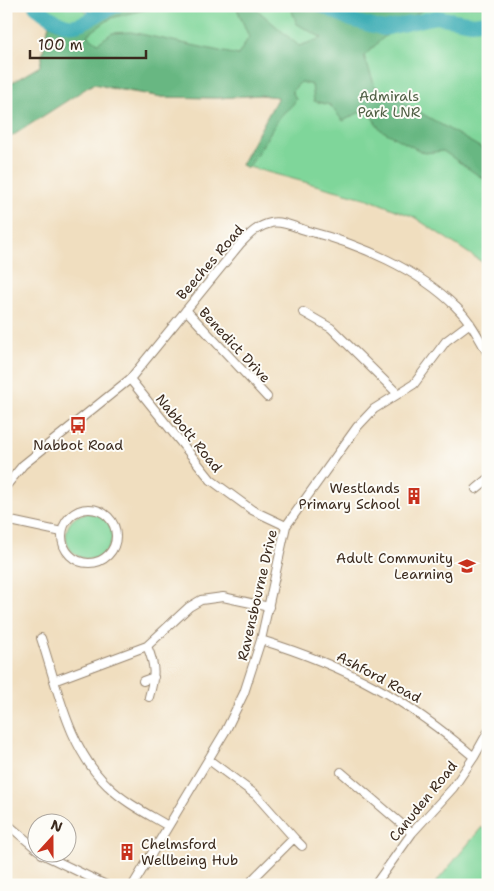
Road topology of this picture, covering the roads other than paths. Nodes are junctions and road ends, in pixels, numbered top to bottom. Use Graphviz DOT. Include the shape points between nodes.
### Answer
graph roads {
  1 [pos="186,310"];
  2 [pos="303,312"];
  3 [pos="470,324"];
  4 [pos="488,354"];
  5 [pos="130,380"];
  6 [pos="398,394"];
  7 [pos="267,397"];
  8 [pos="488,479"];
  9 [pos="6,486"];
  10 [pos="476,489"];
  11 [pos="6,520"];
  12 [pos="286,526"];
  13 [pos="62,532"];
  14 [pos="268,607"];
  15 [pos="42,638"];
  16 [pos="261,640"];
  17 [pos="147,646"];
  18 [pos="154,677"];
  19 [pos="56,680"];
  20 [pos="143,681"];
  21 [pos="149,697"];
  22 [pos="488,732"];
  23 [pos="474,757"];
  24 [pos="209,760"];
  25 [pos="341,772"];
  26 [pos="6,823"];
  27 [pos="168,826"];
  28 [pos="412,833"];
  29 [pos="294,838"];
  30 [pos="28,842"];
  31 [pos="302,846"];
  32 [pos="63,864"];
  33 [pos="253,879"];
  34 [pos="106,885"];
  35 [pos="133,885"];
  36 [pos="375,885"];
  1 -- 3 [label="street, Beeches Road" via="240,244 256,228 273,222 335,239 401,268 456,306"];
  1 -- 5 [label="street, Beeches Road"];
  1 -- 7 [label="street, Benedict Drive"];
  2 -- 6 [label="street" via="331,328"];
  3 -- 4 [label="street, Beeches Road"];
  3 -- 6 [label="street, Ravensbourne Drive" via="446,341 414,384"];
  5 -- 9 [label="street, Beeches Road" via="23,465"];
  5 -- 12 [label="street, Nabbott Road" via="211,480 252,510"];
  6 -- 12 [label="street, Ravensbourne Drive" via="374,409 357,427"];
  8 -- 10 [label="street"];
  11 -- 13 [label="street"];
  12 -- 14 [label="street, Ravensbourne Drive"];
  13 -- 13 [label="street" via="70,555 85,563 102,560 114,547 116,538 111,521 97,510 79,511 66,523"];
  14 -- 16 [label="street, Ravensbourne Drive"];
  14 -- 17 [label="street" via="223,597 201,600"];
  15 -- 19 [label="street"];
  16 -- 23 [label="street, Ashford Road" via="306,655 375,686 427,718"];
  16 -- 24 [label="street, Ravensbourne Drive" via="236,711"];
  17 -- 18 [label="street" via="154,662"];
  17 -- 19 [label="street"];
  18 -- 20 [label="street"];
  18 -- 21 [label="street"];
  19 -- 27 [label="street" via="73,735 88,764 122,798"];
  22 -- 23 [label="street, Canuden Road"];
  23 -- 28 [label="street, Canuden Road" via="453,788"];
  24 -- 27 [label="street, Ravensbourne Drive"];
  24 -- 29 [label="street" via="256,795"];
  25 -- 28 [label="street"];
  26 -- 30 [label="street"];
  27 -- 35 [label="street, Ravensbourne Drive"];
  28 -- 36 [label="street, Canuden Road"];
  29 -- 31 [label="street"];
  29 -- 33 [label="street"];
  32 -- 34 [label="street"];
}
